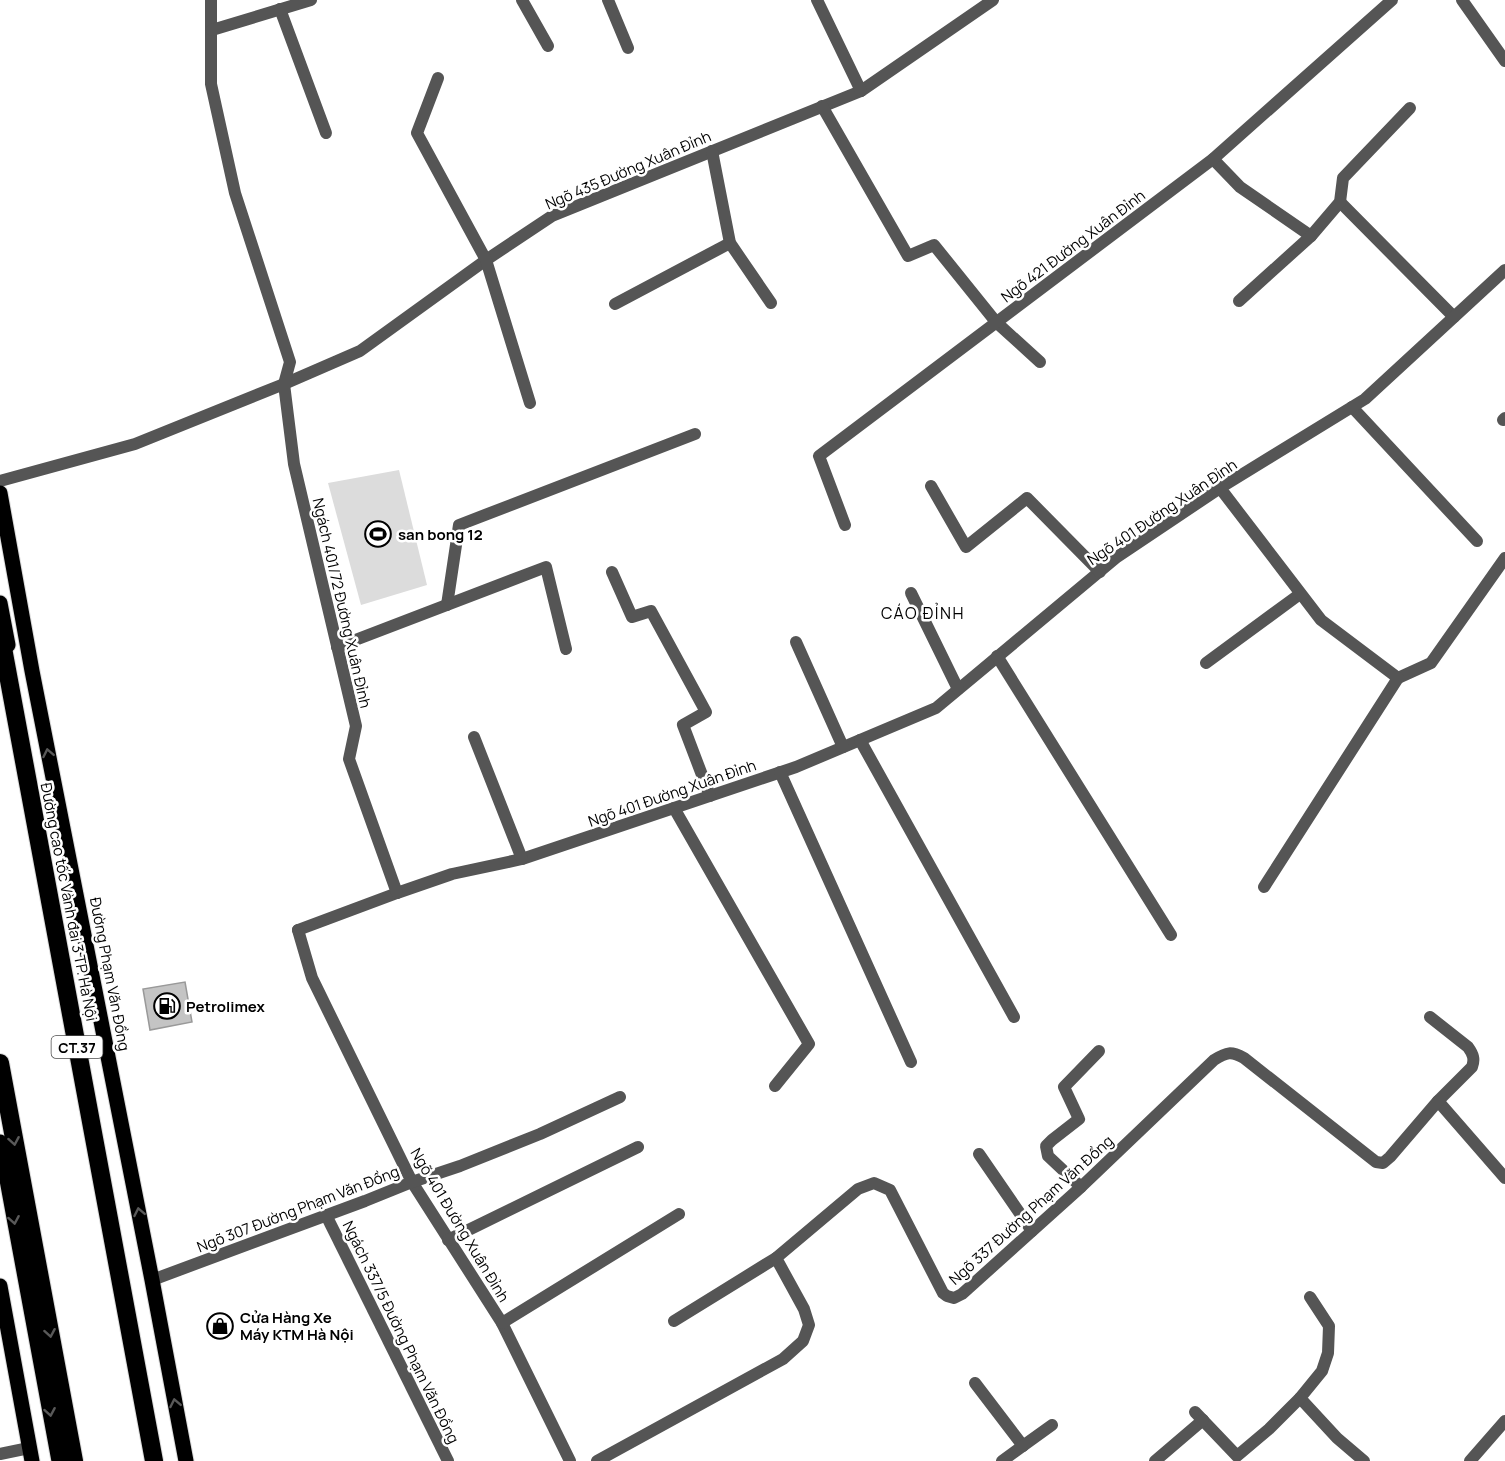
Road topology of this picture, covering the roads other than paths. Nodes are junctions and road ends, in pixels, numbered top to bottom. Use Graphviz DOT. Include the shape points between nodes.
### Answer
graph roads {
  1 [pos="211,0"];
  2 [pos="311,0"];
  3 [pos="522,0"];
  4 [pos="608,0"];
  5 [pos="817,0"];
  6 [pos="993,0"];
  7 [pos="1392,0"];
  8 [pos="1462,0"];
  9 [pos="280,9"];
  10 [pos="212,30"];
  11 [pos="548,46"];
  12 [pos="628,48"];
  13 [pos="1505,61"];
  14 [pos="438,78"];
  15 [pos="861,91"];
  16 [pos="822,106"];
  17 [pos="1410,108"];
  18 [pos="326,133"];
  19 [pos="712,151"];
  20 [pos="1213,159"];
  21 [pos="1340,202"];
  22 [pos="1311,236"];
  23 [pos="730,243"];
  24 [pos="486,260"];
  25 [pos="1505,270"];
  26 [pos="1239,302"];
  27 [pos="771,303"];
  28 [pos="615,304"];
  29 [pos="1454,317"];
  30 [pos="996,322"];
  31 [pos="1040,362"];
  32 [pos="284,384"];
  33 [pos="530,403"];
  34 [pos="1352,407"];
  35 [pos="695,434"];
  36 [pos="0,481"];
  37 [pos="931,486"];
  38 [pos="1220,488"];
  39 [pos="0,493"];
  40 [pos="845,525"];
  41 [pos="1477,541"];
  42 [pos="1505,558"];
  43 [pos="1100,572"];
  44 [pos="612,573"];
  45 [pos="911,593"];
  46 [pos="1300,594"];
  47 [pos="0,603"];
  48 [pos="447,605"];
  49 [pos="0,632"];
  50 [pos="796,642"];
  51 [pos="337,647"];
  52 [pos="566,649"];
  53 [pos="997,656"];
  54 [pos="1206,663"];
  55 [pos="1398,678"];
  56 [pos="958,689"];
  57 [pos="474,737"];
  58 [pos="860,740"];
  59 [pos="843,747"];
  60 [pos="780,772"];
  61 [pos="710,796"];
  62 [pos="674,808"];
  63 [pos="522,859"];
  64 [pos="1264,887"];
  65 [pos="397,893"];
  66 [pos="1171,935"];
  67 [pos="1014,1017"];
  68 [pos="1430,1017"];
  69 [pos="1098,1051"];
  70 [pos="911,1062"];
  71 [pos="0,1063"];
  72 [pos="775,1086"];
  73 [pos="620,1097"];
  74 [pos="1438,1101"];
  75 [pos="0,1142"];
  76 [pos="638,1147"];
  77 [pos="979,1154"];
  78 [pos="1505,1178"];
  79 [pos="412,1182"];
  80 [pos="1081,1187"];
  81 [pos="679,1214"];
  82 [pos="326,1215"];
  83 [pos="1032,1231"];
  84 [pos="448,1240"];
  85 [pos="776,1258"];
  86 [pos="152,1280"];
  87 [pos="0,1286"];
  88 [pos="1310,1297"];
  89 [pos="674,1321"];
  90 [pos="502,1323"];
  91 [pos="975,1383"];
  92 [pos="1300,1398"];
  93 [pos="1505,1421"];
  94 [pos="1052,1425"];
  95 [pos="1023,1446"];
  96 [pos="0,1454"];
  97 [pos="31,1455"];
  98 [pos="59,1461"];
  99 [pos="74,1461"];
  100 [pos="154,1461"];
  101 [pos="162,1461"];
  102 [pos="186,1461"];
  103 [pos="448,1461"];
  104 [pos="570,1461"];
  105 [pos="597,1461"];
  106 [pos="1002,1461"];
  107 [pos="1155,1461"];
  108 [pos="1364,1461"];
  109 [pos="1470,1461"];
  1 -- 10 [label="street, Ngách 401/72 Đường Xuân Đỉnh"];
  2 -- 9 [label="street"];
  3 -- 11 [label="street"];
  4 -- 12 [label="street"];
  5 -- 15 [label="street"];
  6 -- 15 [label="street, Ngõ 435 Đường Xuân Đỉnh"];
  7 -- 20 [label="street, Ngõ 421 Đường Xuân Đỉnh"];
  8 -- 13 [label="street"];
  9 -- 10 [label="street"];
  9 -- 18 [label="street"];
  10 -- 32 [label="street, Ngách 401/72 Đường Xuân Đỉnh" via="212,84 235,193 290,362"];
  14 -- 24 [label="street" via="417,133"];
  15 -- 16 [label="street, Ngõ 435 Đường Xuân Đỉnh"];
  16 -- 19 [label="street, Ngõ 435 Đường Xuân Đỉnh"];
  16 -- 30 [label="street" via="908,256 934,245"];
  17 -- 21 [label="street" via="1343,178"];
  19 -- 23 [label="street"];
  19 -- 24 [label="street, Ngõ 435 Đường Xuân Đỉnh" via="552,216"];
  20 -- 22 [label="street" via="1240,187"];
  20 -- 30 [label="street, Ngõ 421 Đường Xuân Đỉnh"];
  21 -- 22 [label="street"];
  21 -- 29 [label="street"];
  22 -- 26 [label="street"];
  23 -- 27 [label="street"];
  23 -- 28 [label="street"];
  24 -- 32 [label="street, Ngõ 435 Đường Xuân Đỉnh" via="360,351"];
  24 -- 33 [label="street"];
  25 -- 29 [label="street, Ngõ 401 Đường Xuân Đỉnh"];
  29 -- 34 [label="street, Ngõ 401 Đường Xuân Đỉnh"];
  30 -- 31 [label="street"];
  30 -- 40 [label="street, Ngõ 421 Đường Xuân Đỉnh" via="819,456"];
  32 -- 36 [label="street, Ngõ 435 Đường Xuân Đỉnh" via="135,444"];
  32 -- 51 [label="street, Ngách 401/72 Đường Xuân Đỉnh" via="294,464"];
  34 -- 38 [label="street, Ngõ 401 Đường Xuân Đỉnh"];
  34 -- 41 [label="street"];
  35 -- 48 [label="street" via="459,525"];
  37 -- 43 [label="street" via="966,547 1027,498"];
  38 -- 43 [label="street, Ngõ 401 Đường Xuân Đỉnh"];
  38 -- 46 [label="street"];
  86 -- 39 [label="main road, Đường Phạm Văn Đồng, one-way"];
  42 -- 55 [label="street" via="1431,663"];
  43 -- 53 [label="street, Ngõ 401 Đường Xuân Đỉnh"];
  44 -- 61 [label="street" via="632,616 651,611 706,712 683,725"];
  45 -- 56 [label="street"];
  46 -- 54 [label="street"];
  46 -- 55 [label="street" via="1321,620"];
  47 -- 101 [label="main road"];
  48 -- 51 [label="street"];
  48 -- 52 [label="street" via="546,567"];
  49 -- 100 [label="highway, Đường cao tốc Vành đai 3 TP. Hà Nội / CT.37"];
  50 -- 59 [label="street"];
  51 -- 65 [label="street, Ngách 401/72 Đường Xuân Đỉnh" via="356,726 349,759"];
  53 -- 56 [label="street, Ngõ 401 Đường Xuân Đỉnh"];
  53 -- 66 [label="street"];
  55 -- 64 [label="street"];
  56 -- 58 [label="street, Ngõ 401 Đường Xuân Đỉnh" via="936,708"];
  57 -- 63 [label="street"];
  58 -- 59 [label="street, Ngõ 401 Đường Xuân Đỉnh"];
  58 -- 67 [label="street"];
  59 -- 60 [label="street, Ngõ 401 Đường Xuân Đỉnh"];
  60 -- 61 [label="street, Ngõ 401 Đường Xuân Đỉnh"];
  60 -- 70 [label="street"];
  61 -- 62 [label="street, Ngõ 401 Đường Xuân Đỉnh"];
  62 -- 63 [label="street, Ngõ 401 Đường Xuân Đỉnh"];
  62 -- 72 [label="street" via="809,1044"];
  63 -- 65 [label="street, Ngõ 401 Đường Xuân Đỉnh" via="452,874"];
  65 -- 79 [label="street, Ngõ 401 Đường Xuân Đỉnh" via="298,930 312,978"];
  68 -- 74 [label="street, Ngõ 337 Đường Phạm Văn Đồng" via="1468,1047 1474,1061"];
  69 -- 80 [label="street" via="1064,1087 1079,1119 1046,1146 1048,1156"];
  71 -- 99 [label="highway, one-way"];
  73 -- 79 [label="street, Ngõ 307 Đường Phạm Văn Đồng" via="540,1134"];
  74 -- 78 [label="street"];
  74 -- 80 [label="street, Ngõ 337 Đường Phạm Văn Đồng" via="1390,1157 1383,1163 1376,1162 1244,1058 1229,1053 1214,1060"];
  75 -- 98 [label="main road, one-way"];
  76 -- 84 [label="street"];
  77 -- 83 [label="street"];
  79 -- 82 [label="street, Ngõ 307 Đường Phạm Văn Đồng"];
  79 -- 84 [label="street, Ngõ 401 Đường Xuân Đỉnh"];
  80 -- 83 [label="street, Ngõ 337 Đường Phạm Văn Đồng"];
  81 -- 90 [label="street"];
  82 -- 86 [label="street, Ngõ 307 Đường Phạm Văn Đồng"];
  82 -- 103 [label="street, Ngách 337/5 Đường Phạm Văn Đồng"];
  83 -- 85 [label="street, Ngõ 337 Đường Phạm Văn Đồng" via="954,1299 943,1293 890,1190 874,1183 858,1189"];
  84 -- 90 [label="street, Ngõ 401 Đường Xuân Đỉnh"];
  85 -- 89 [label="street"];
  85 -- 105 [label="street" via="804,1309 809,1325 803,1341 783,1359"];
  102 -- 86 [label="main road, Đường Phạm Văn Đồng, one-way"];
  87 -- 97 [label="main road"];
  88 -- 92 [label="street" via="1329,1326 1328,1353 1322,1371"];
  90 -- 104 [label="street, Ngõ 401 Đường Xuân Đỉnh"];
  91 -- 95 [label="street"];
  92 -- 107 [label="street" via="1237,1456 1199,1416"];
  92 -- 108 [label="street"];
  93 -- 109 [label="street"];
  94 -- 95 [label="street"];
  95 -- 106 [label="street"];
  96 -- 97 [label="street"];
}
